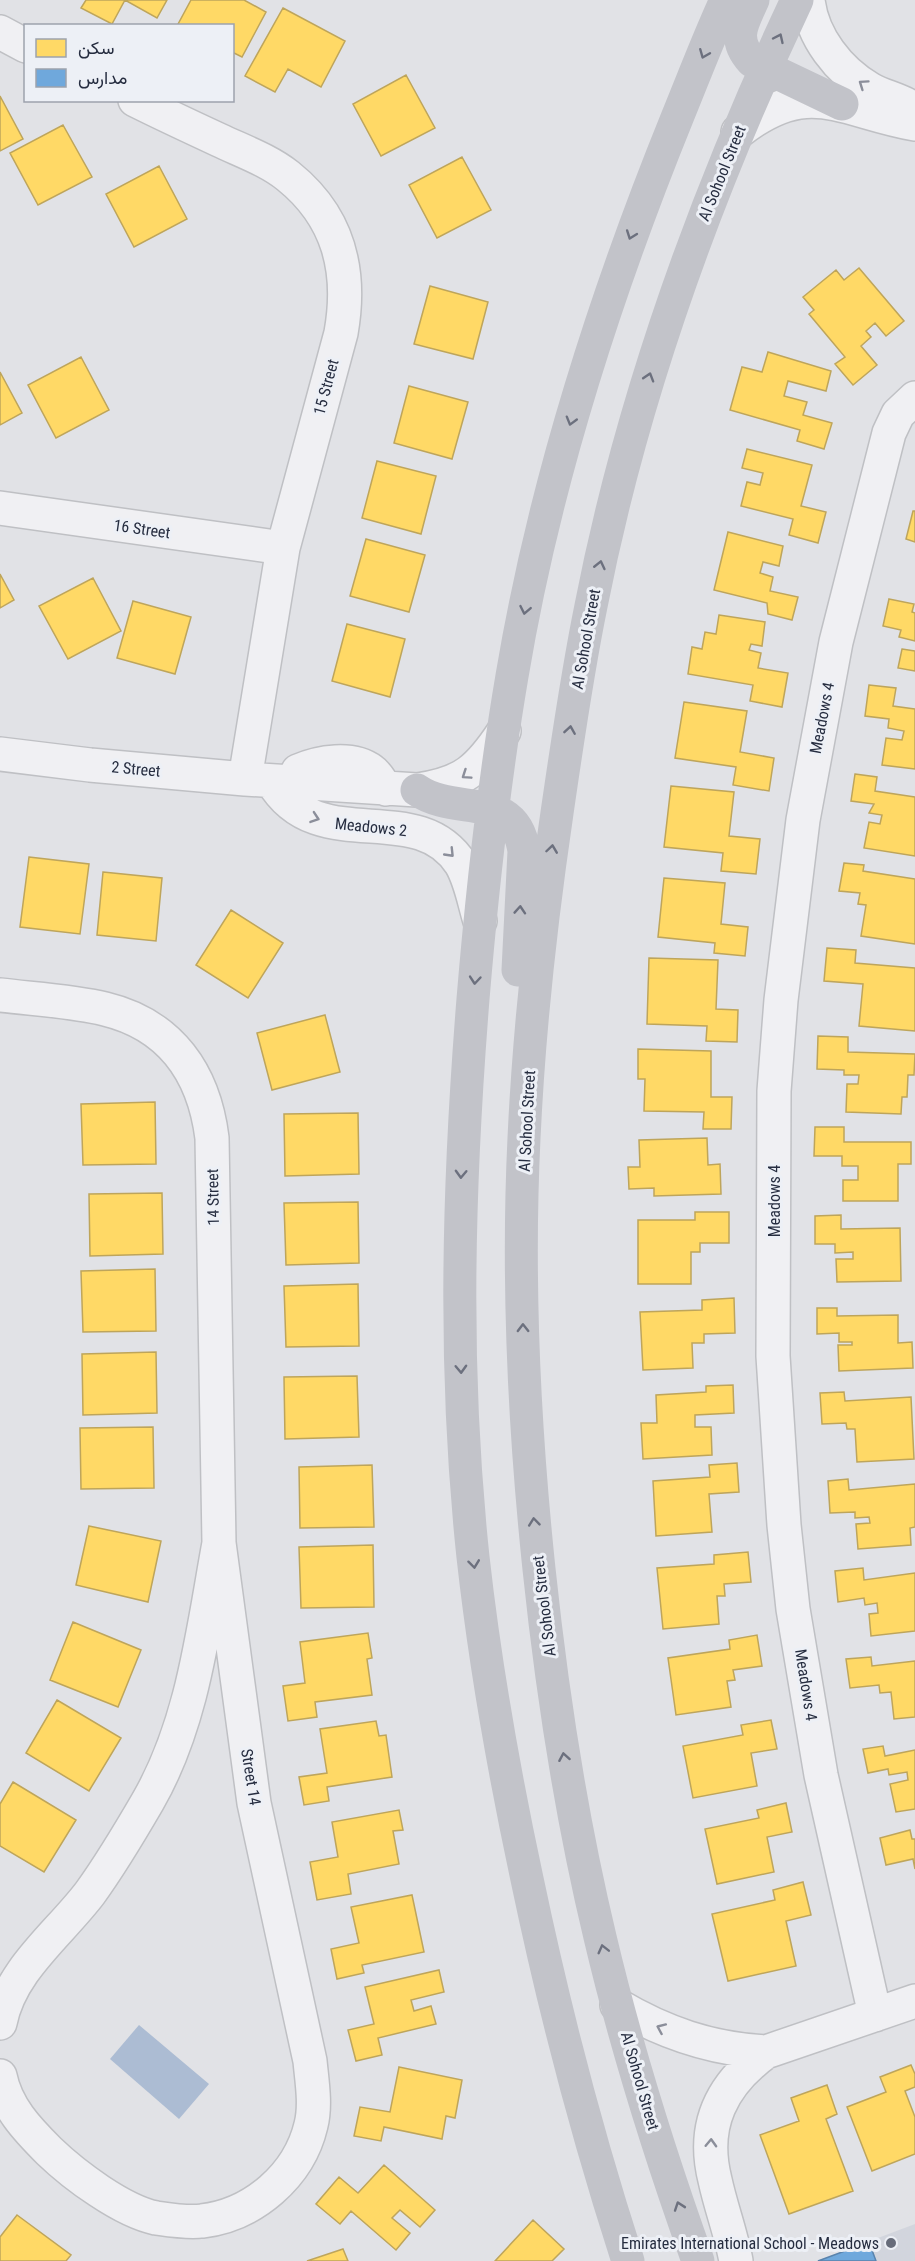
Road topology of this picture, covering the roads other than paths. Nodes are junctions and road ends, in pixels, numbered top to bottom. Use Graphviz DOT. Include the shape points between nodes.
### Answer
graph roads {
  1 [pos="726,0"];
  2 [pos="753,0"];
  3 [pos="797,0"];
  4 [pos="808,0"];
  5 [pos="0,32"];
  6 [pos="24,45"];
  7 [pos="765,67"];
  8 [pos="139,102"];
  9 [pos="842,104"];
  10 [pos="915,111"];
  11 [pos="915,124"];
  12 [pos="738,132"];
  13 [pos="915,398"];
  14 [pos="0,508"];
  15 [pos="283,549"];
  16 [pos="504,731"];
  17 [pos="0,754"];
  18 [pos="267,781"];
  19 [pos="401,790"];
  20 [pos="494,809"];
  21 [pos="399,829"];
  22 [pos="480,921"];
  23 [pos="0,995"];
  24 [pos="524,1137"];
  25 [pos="219,1543"];
  26 [pos="915,2001"];
  27 [pos="617,2005"];
  28 [pos="875,2014"];
  29 [pos="0,2023"];
  30 [pos="766,2052"];
  31 [pos="0,2076"];
  32 [pos="628,2261"];
  33 [pos="698,2261"];
  34 [pos="736,2261"];
  1 -- 16 [label="main road, one-way" via="631,235 577,398 534,565"];
  2 -- 7 [label="main road" via="740,28 740,40 752,61"];
  7 -- 3 [label="main road, Al Sohool Street, one-way"];
  10 -- 4 [label="street, one-way" via="872,90 831,56 818,33"];
  5 -- 6 [label="street"];
  7 -- 9 [label="main road"];
  7 -- 12 [label="main road, Al Sohool Street"];
  8 -- 15 [label="street, 15 Street" via="266,162 287,176 322,213 334,235 346,283 345,309"];
  9 -- 11 [label="street"];
  9 -- 12 [label="street" via="798,102 755,118"];
  24 -- 12 [label="main road, Al Sohool Street, one-way" via="548,876 591,606 633,432 659,346"];
  13 -- 28 [label="street, Meadows 4" via="898,414 889,433 836,642 803,820 774,1091 773,1356 787,1556 821,1775"];
  14 -- 15 [label="street, 16 Street"];
  15 -- 18 [label="street, 15 Street"];
  16 -- 19 [label="street, one-way" via="489,754 466,775 439,787"];
  16 -- 20 [label="main road"];
  17 -- 18 [label="street, 2 Street"];
  18 -- 19 [label="street" via="329,762 357,764"];
  18 -- 21 [label="street, Meadows 2, one-way" via="288,803 312,818"];
  19 -- 20 [label="main road" via="441,802"];
  19 -- 21 [label="street"];
  20 -- 22 [label="main road"];
  24 -- 20 [label="main road, one-way" via="517,1003 524,851 516,826"];
  21 -- 22 [label="street, Meadows 2, one-way" via="419,832 453,854 467,877"];
  22 -- 32 [label="main road, one-way" via="459,1221 462,1388 473,1555 505,1776 542,1954 576,2090"];
  23 -- 25 [label="street, 14 Street" via="104,1008 146,1025 180,1055 203,1094 212,1138"];
  27 -- 24 [label="main road, Al Sohool Street, one-way" via="585,1873 546,1629 525,1383"];
  25 -- 29 [label="street" via="188,1702 165,1767 107,1869 11,1991"];
  25 -- 31 [label="street, Street 14" via="254,1803 310,2061 312,2124 300,2154 283,2179 259,2200 231,2215 200,2222 154,2217 121,2204 61,2162 11,2108"];
  26 -- 28 [label="street"];
  30 -- 27 [label="street, one-way" via="688,2039"];
  33 -- 27 [label="main road, Al Sohool Street, one-way" via="651,2123"];
  28 -- 30 [label="street"];
  34 -- 30 [label="street, one-way" via="714,2179 711,2130 730,2085"];
}
